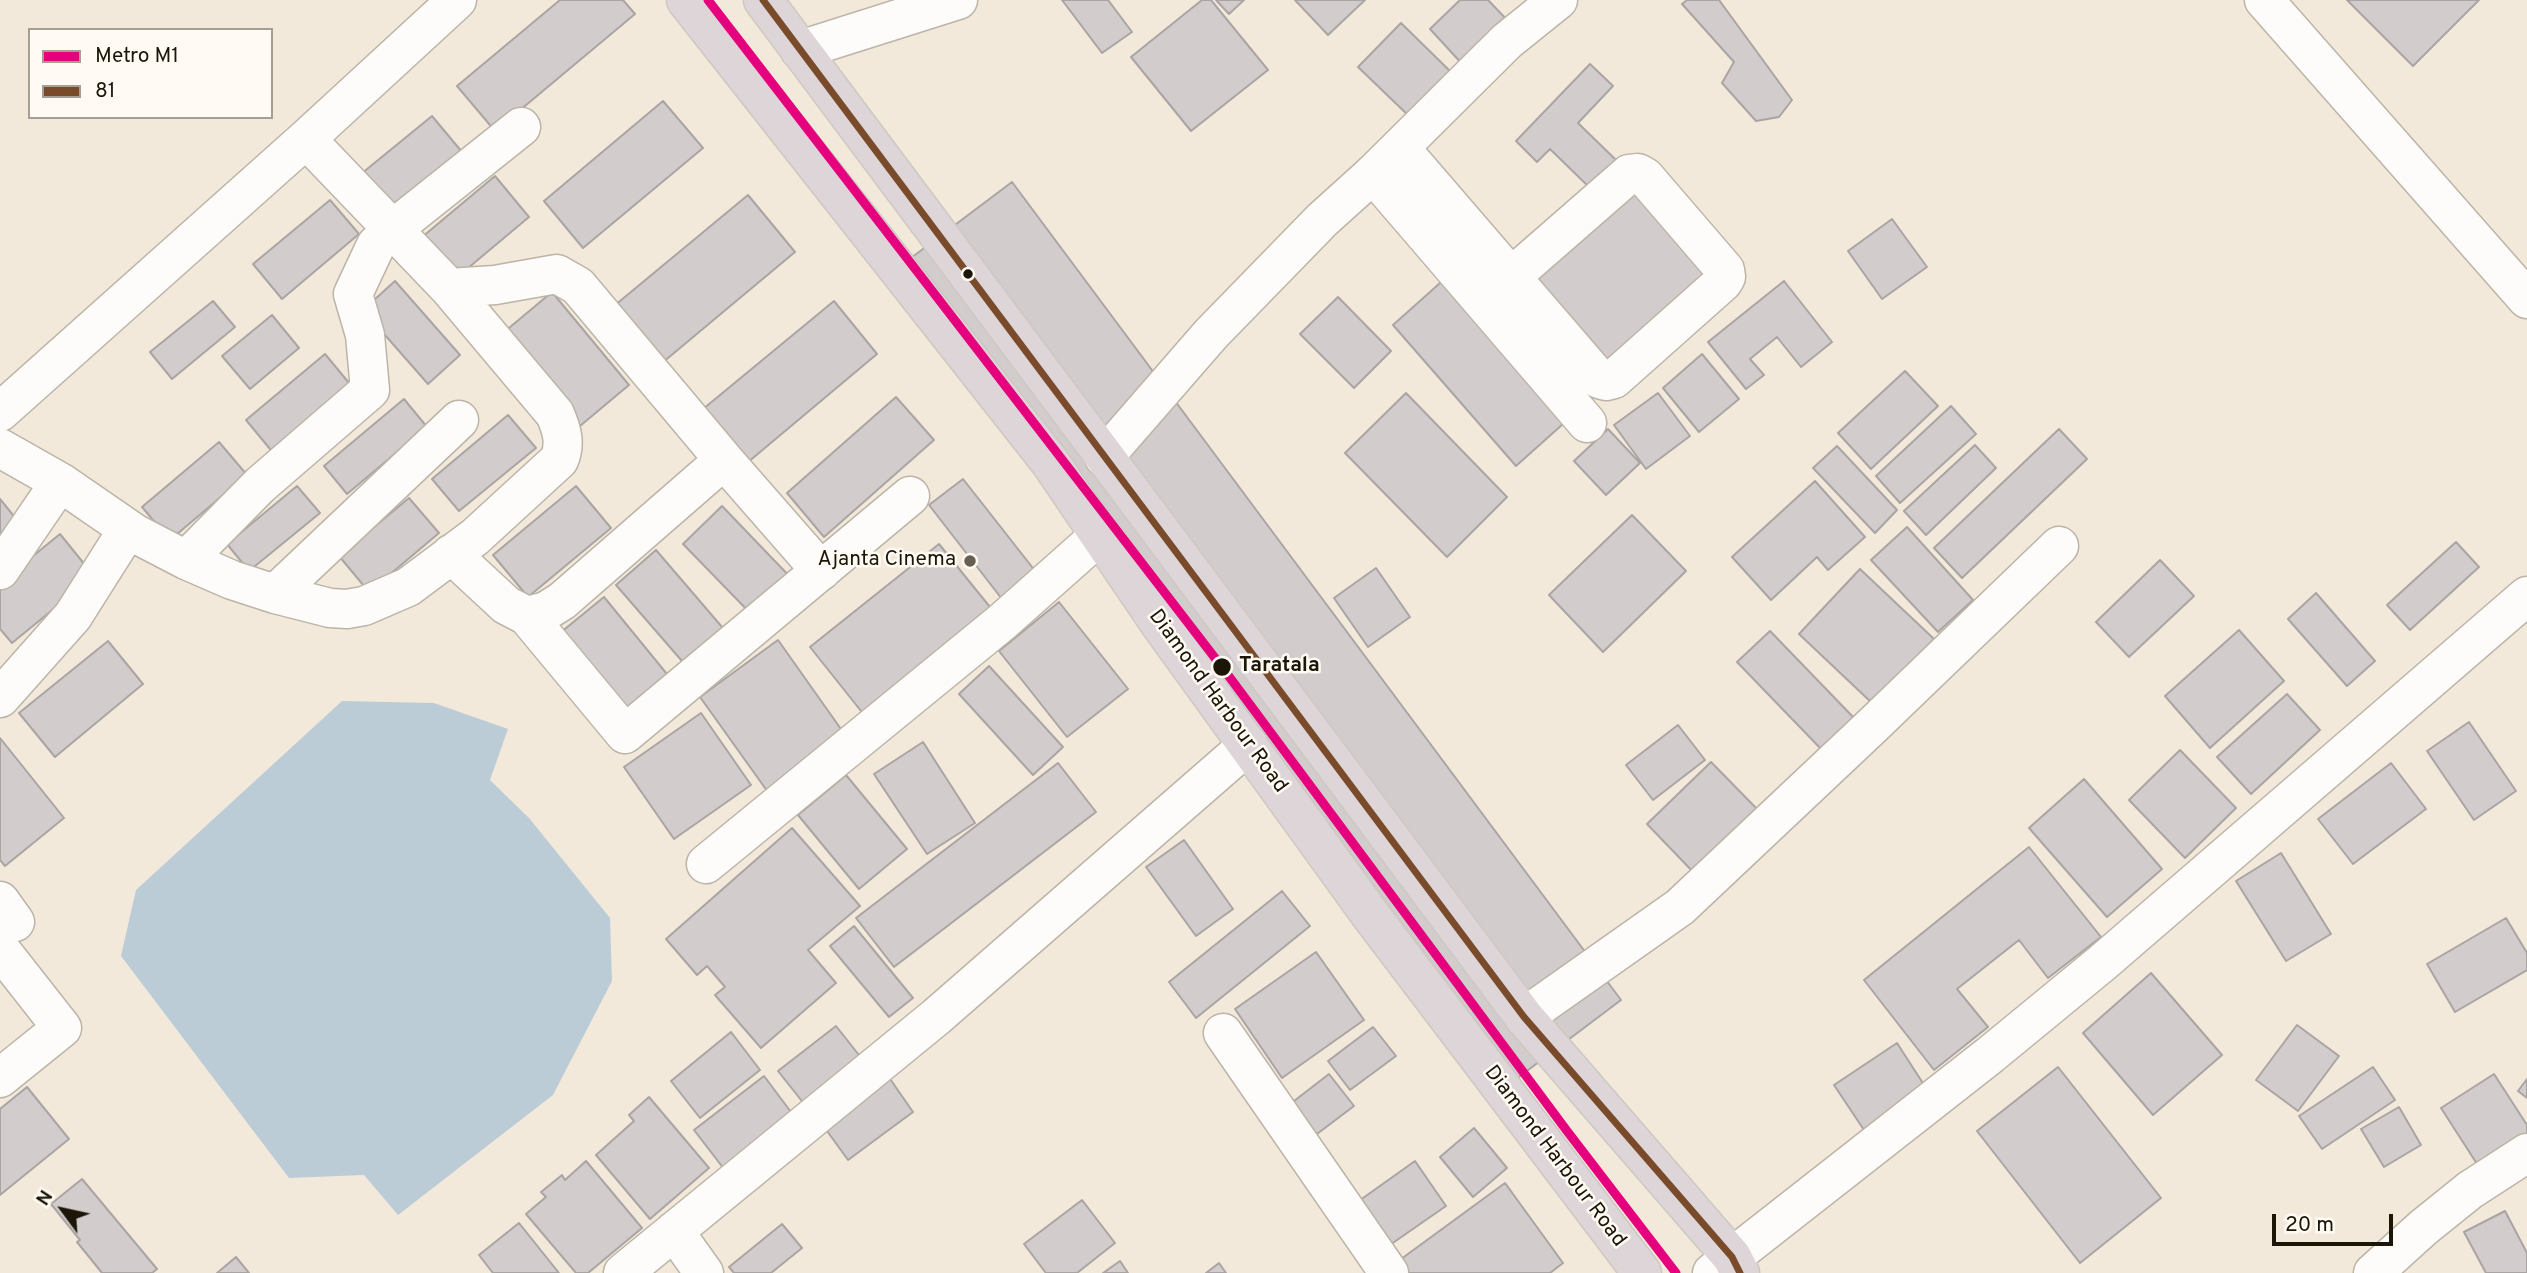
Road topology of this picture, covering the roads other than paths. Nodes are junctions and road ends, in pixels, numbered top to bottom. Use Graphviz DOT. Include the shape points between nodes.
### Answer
graph roads {
  1 [pos="457,0"];
  2 [pos="686,0"];
  3 [pos="763,0"];
  4 [pos="958,0"];
  5 [pos="1558,0"];
  6 [pos="2264,0"];
  7 [pos="800,50"];
  8 [pos="521,127"];
  9 [pos="306,139"];
  10 [pos="1400,148"];
  11 [pos="1373,174"];
  12 [pos="393,229"];
  13 [pos="1511,277"];
  14 [pos="449,288"];
  15 [pos="2527,299"];
  16 [pos="0,412"];
  17 [pos="459,420"];
  18 [pos="1587,423"];
  19 [pos="0,448"];
  20 [pos="1104,457"];
  21 [pos="724,460"];
  22 [pos="60,482"];
  23 [pos="911,496"];
  24 [pos="128,529"];
  25 [pos="1100,534"];
  26 [pos="2059,545"];
  27 [pos="451,554"];
  28 [pos="186,560"];
  29 [pos="0,570"];
  30 [pos="821,571"];
  31 [pos="275,594"];
  32 [pos="2527,596"];
  33 [pos="527,616"];
  34 [pos="0,698"];
  35 [pos="1248,745"];
  36 [pos="706,863"];
  37 [pos="5,924"];
  38 [pos="1524,1017"];
  39 [pos="1223,1033"];
  40 [pos="0,1078"];
  41 [pos="2527,1153"];
  42 [pos="674,1231"];
  43 [pos="1728,1268"];
  44 [pos="623,1273"];
  45 [pos="704,1273"];
  46 [pos="1389,1273"];
  47 [pos="1642,1273"];
  48 [pos="2373,1273"];
  1 -- 9 [label="street"];
  2 -- 25 [label="highway, Diamond Harbour Road" via="1049,462"];
  3 -- 7 [label="highway"];
  4 -- 7 [label="street"];
  5 -- 10 [label="street" via="1507,41"];
  6 -- 15 [label="street"];
  7 -- 20 [label="highway"];
  8 -- 12 [label="street"];
  9 -- 12 [label="street"];
  9 -- 16 [label="street"];
  10 -- 11 [label="street"];
  10 -- 13 [label="street"];
  11 -- 18 [label="street"];
  11 -- 20 [label="street" via="1211,334"];
  12 -- 14 [label="street"];
  12 -- 28 [label="street" via="376,245 353,294 365,335 370,390 260,485"];
  13 -- 13 [label="street" via="1599,379 1606,381 1614,379 1726,276 1638,173 1629,174"];
  14 -- 21 [label="street" via="557,274 578,286"];
  14 -- 27 [label="street" via="555,414 564,444 559,460"];
  17 -- 31 [label="street"];
  19 -- 22 [label="street"];
  20 -- 38 [label="highway"];
  21 -- 30 [label="street"];
  21 -- 33 [label="street" via="562,601"];
  22 -- 24 [label="street"];
  22 -- 29 [label="street"];
  23 -- 30 [label="street"];
  24 -- 28 [label="street"];
  24 -- 34 [label="street" via="73,615"];
  25 -- 35 [label="highway, Diamond Harbour Road"];
  25 -- 36 [label="street" via="1002,622"];
  26 -- 38 [label="street" via="1680,907"];
  27 -- 31 [label="street" via="408,587 364,606 330,608"];
  27 -- 33 [label="street" via="506,605"];
  28 -- 31 [label="street"];
  30 -- 33 [label="street" via="625,734"];
  32 -- 43 [label="street" via="2102,963"];
  35 -- 42 [label="street" via="936,1017"];
  35 -- 47 [label="highway, Diamond Harbour Road"];
  37 -- 40 [label="street" via="62,1028"];
  38 -- 43 [label="highway"];
  39 -- 46 [label="street"];
  41 -- 48 [label="street" via="2470,1190"];
  42 -- 44 [label="street"];
  42 -- 45 [label="street"];
}
